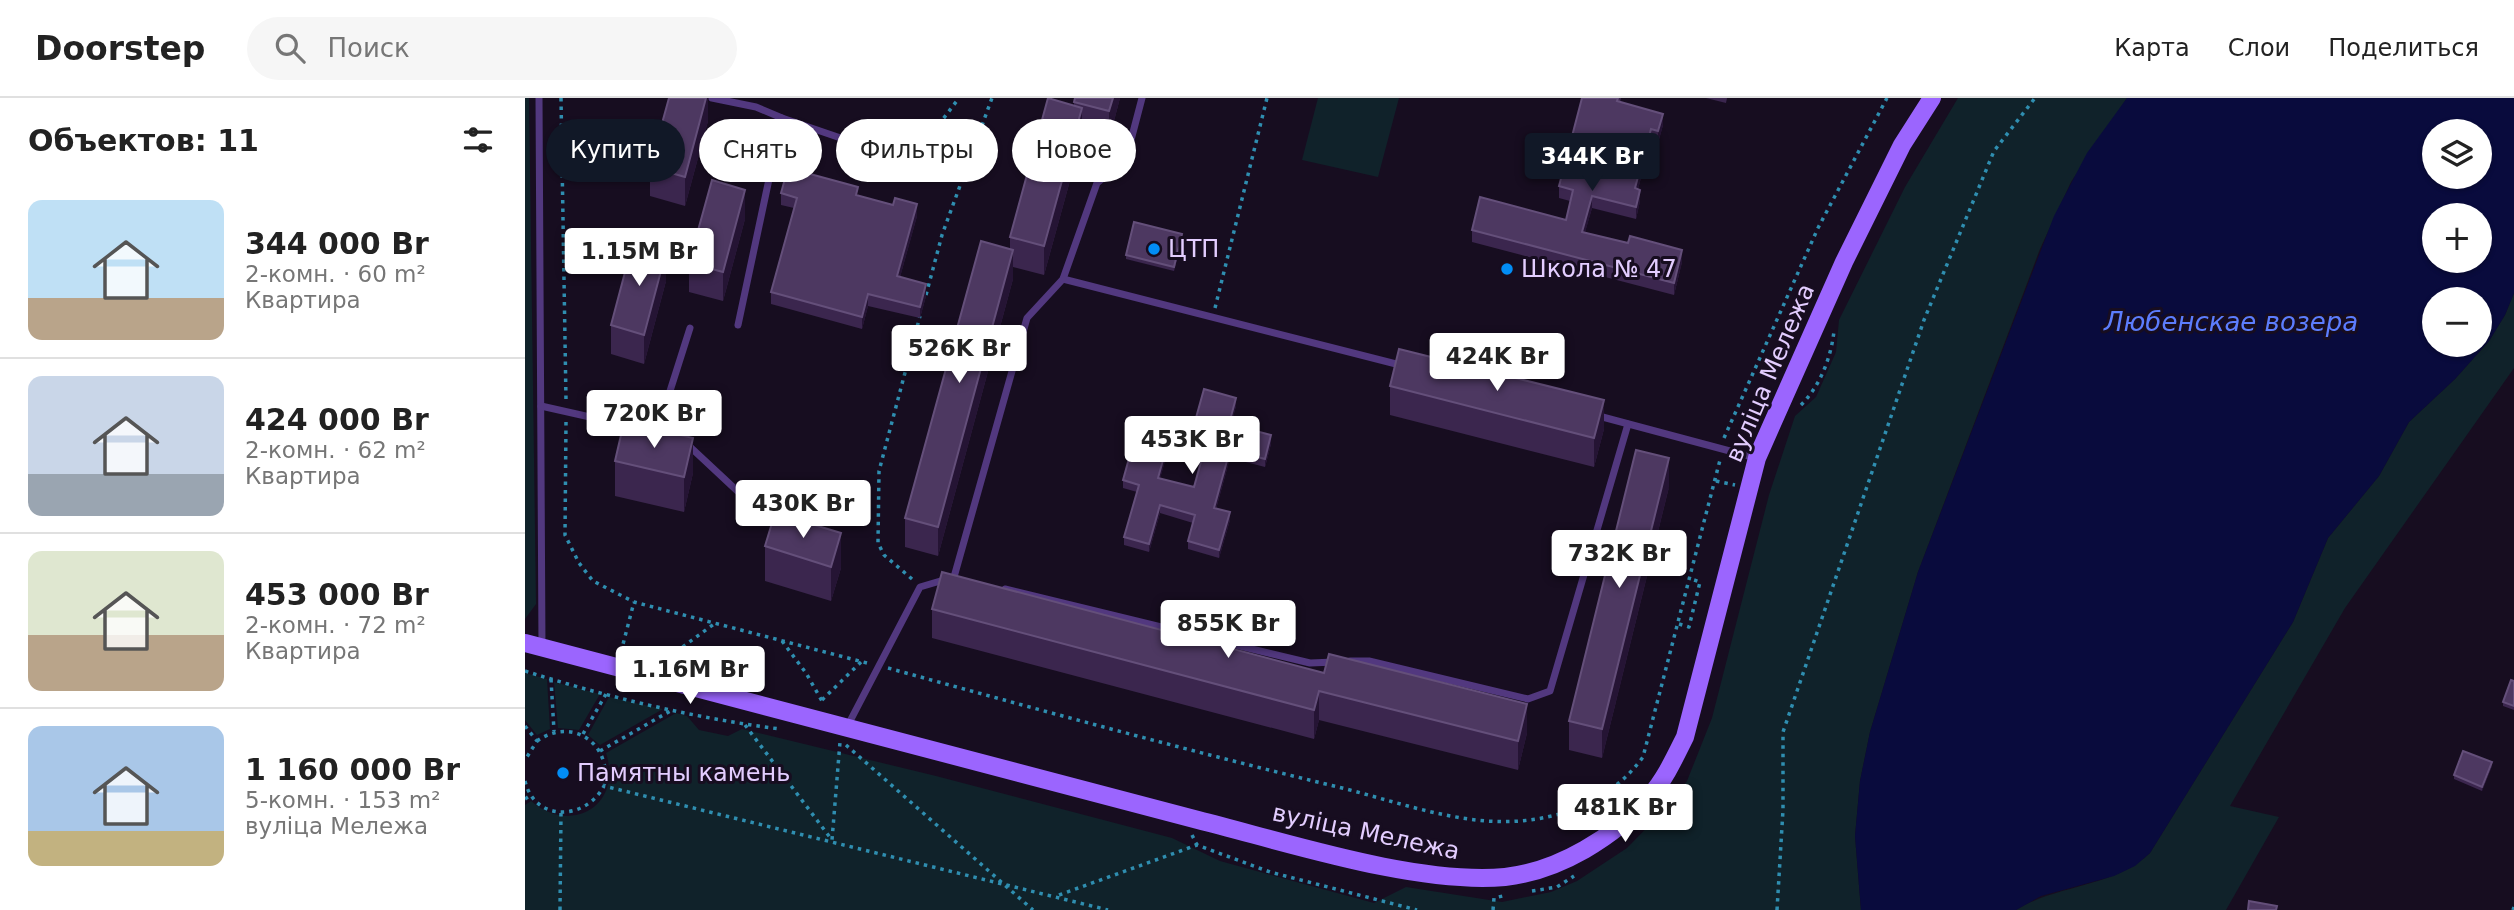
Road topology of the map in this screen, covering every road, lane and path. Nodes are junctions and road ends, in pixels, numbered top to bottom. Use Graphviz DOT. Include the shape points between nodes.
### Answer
graph roads {
  1 [pos="540,98"];
  2 [pos="561,98"];
  3 [pos="712,98"];
  4 [pos="959,98"];
  5 [pos="992,98"];
  6 [pos="1142,98"];
  7 [pos="1267,98"];
  8 [pos="1887,98"];
  9 [pos="1931,98"];
  10 [pos="2035,98"];
  11 [pos="782,118"];
  12 [pos="943,119"];
  13 [pos="836,136"];
  14 [pos="1063,279"];
  15 [pos="924,301"];
  16 [pos="921,314"];
  17 [pos="1213,317"];
  18 [pos="738,325"];
  19 [pos="690,328"];
  20 [pos="1832,350"];
  21 [pos="1414,369"];
  22 [pos="1812,394"];
  23 [pos="541,406"];
  24 [pos="566,412"];
  25 [pos="1588,414"];
  26 [pos="1628,424"];
  27 [pos="657,432"];
  28 [pos="669,437"];
  29 [pos="681,442"];
  30 [pos="1722,449"];
  31 [pos="1757,458"];
  32 [pos="1716,481"];
  33 [pos="1735,485"];
  34 [pos="790,533"];
  35 [pos="954,577"];
  36 [pos="1691,579"];
  37 [pos="967,580"];
  38 [pos="993,586"];
  39 [pos="921,587"];
  40 [pos="634,602"];
  41 [pos="1679,624"];
  42 [pos="715,625"];
  43 [pos="782,641"];
  44 [pos="534,645"];
  45 [pos="621,652"];
  46 [pos="862,661"];
  47 [pos="660,663"];
  48 [pos="878,665"];
  49 [pos="525,671"];
  50 [pos="551,679"];
  51 [pos="606,694"];
  52 [pos="674,708"];
  53 [pos="525,726"];
  54 [pos="554,732"];
  55 [pos="844,733"];
  56 [pos="583,734"];
  57 [pos="537,741"];
  58 [pos="854,744"];
  59 [pos="600,751"];
  60 [pos="525,760"];
  61 [pos="525,781"];
  62 [pos="604,786"];
  63 [pos="531,796"];
  64 [pos="525,800"];
  65 [pos="561,813"];
  66 [pos="1190,832"];
  67 [pos="832,840"];
  68 [pos="1197,845"];
  69 [pos="1003,884"];
  70 [pos="1058,895"];
  71 [pos="560,910"];
  72 [pos="1033,910"];
  73 [pos="1108,910"];
  74 [pos="1417,910"];
  75 [pos="1777,910"];
  1 -- 23 [label="lane"];
  2 -- 24 [label="path"];
  3 -- 11 [label="lane"];
  4 -- 12 [label="path"];
  5 -- 15 [label="path" via="942,235"];
  6 -- 14 [label="lane" via="1126,159 1097,183"];
  7 -- 17 [label="path"];
  8 -- 30 [label="path" via="1818,228"];
  9 -- 31 [label="main road, вуліца Мележа" via="1902,145 1844,262"];
  10 -- 75 [label="path" via="1994,151 1924,320 1783,732"];
  11 -- 13 [label="lane"];
  11 -- 18 [label="lane"];
  14 -- 17 [label="lane"];
  14 -- 35 [label="lane" via="1027,318"];
  16 -- 39 [label="path" via="879,471 878,543 884,555"];
  17 -- 21 [label="lane"];
  19 -- 27 [label="lane"];
  20 -- 22 [label="path"];
  23 -- 24 [label="lane"];
  23 -- 44 [label="lane"];
  24 -- 27 [label="lane"];
  24 -- 40 [label="path" via="565,535 593,581"];
  25 -- 26 [label="lane"];
  26 -- 30 [label="lane"];
  26 -- 38 [label="lane" via="1550,691 1528,699 1369,661 1310,663"];
  27 -- 28 [label="lane"];
  29 -- 34 [label="lane" via="693,447 777,529"];
  30 -- 31 [label="lane"];
  30 -- 32 [label="path"];
  31 -- 55 [label="main road, вуліца Мележа" via="1685,737 1650,796 1627,819 1570,858 1548,867 1505,877 1471,878 1363,860"];
  32 -- 33 [label="path"];
  32 -- 36 [label="path"];
  35 -- 37 [label="lane"];
  35 -- 39 [label="lane"];
  36 -- 41 [label="path"];
  36 -- 41 [label="path" via="1700,582 1689,627"];
  39 -- 48 [label="lane"];
  40 -- 42 [label="path"];
  40 -- 45 [label="path"];
  41 -- 48 [label="path" via="1650,741 1633,770 1593,802 1520,821 1455,816"];
  42 -- 43 [label="path"];
  42 -- 47 [label="path"];
  43 -- 46 [label="path"];
  43 -- 46 [label="path" via="821,703"];
  44 -- 55 [label="main road, вуліца Мележа"];
  46 -- 48 [label="path"];
  48 -- 55 [label="lane"];
  49 -- 50 [label="path"];
  50 -- 51 [label="path"];
  50 -- 54 [label="path"];
  51 -- 52 [label="path"];
  51 -- 56 [label="path"];
  52 -- 59 [label="path"];
  52 -- 67 [label="path" via="744,724"];
  53 -- 57 [label="path"];
  54 -- 56 [label="path"];
  54 -- 57 [label="path"];
  55 -- 58 [label="path"];
  55 -- 67 [label="path"];
  55 -- 69 [label="path"];
  56 -- 59 [label="path"];
  57 -- 60 [label="path"];
  59 -- 62 [label="path" via="607,773"];
  61 -- 63 [label="path"];
  62 -- 65 [label="path" via="582,809"];
  62 -- 67 [label="path"];
  63 -- 64 [label="path"];
  63 -- 65 [label="path"];
  65 -- 71 [label="path"];
  66 -- 68 [label="path"];
  67 -- 69 [label="path"];
  68 -- 70 [label="path"];
  68 -- 74 [label="path" via="1270,872"];
  69 -- 70 [label="path"];
  69 -- 72 [label="path"];
  70 -- 73 [label="path"];
}
